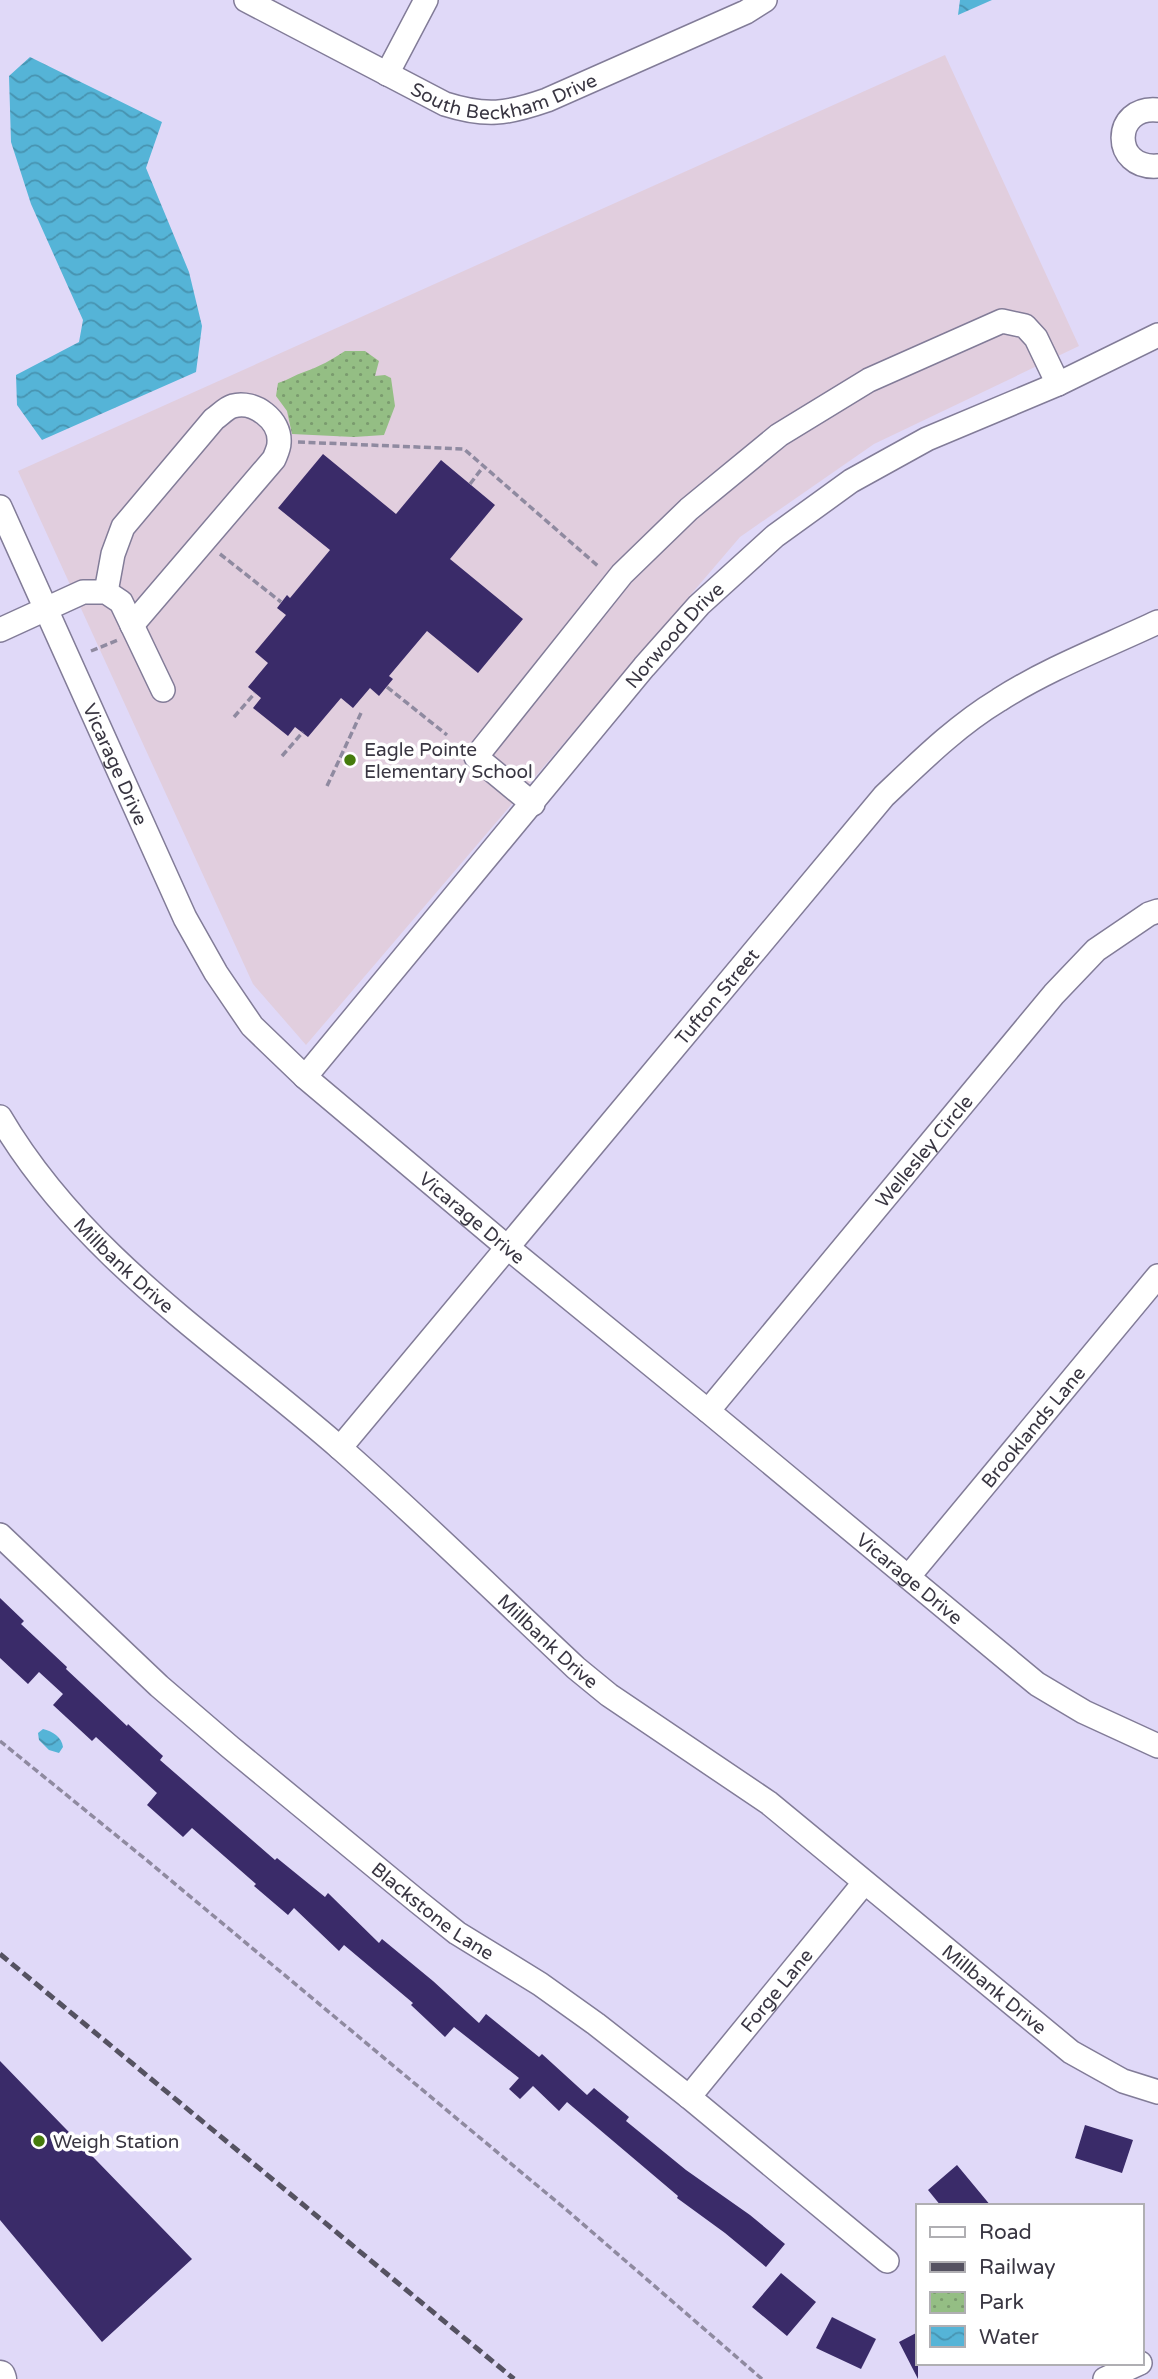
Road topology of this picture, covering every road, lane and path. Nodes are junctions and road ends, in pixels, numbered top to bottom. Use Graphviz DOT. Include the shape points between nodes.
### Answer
graph roads {
  1 [pos="246,0"];
  2 [pos="426,0"];
  3 [pos="765,0"];
  4 [pos="387,74"];
  5 [pos="1158,110"];
  6 [pos="1158,166"];
  7 [pos="1158,335"];
  8 [pos="1058,384"];
  9 [pos="289,442"];
  10 [pos="484,466"];
  11 [pos="470,484"];
  12 [pos="0,507"];
  13 [pos="216,550"];
  14 [pos="598,566"];
  15 [pos="106,592"];
  16 [pos="281,602"];
  17 [pos="45,609"];
  18 [pos="1158,622"];
  19 [pos="0,629"];
  20 [pos="126,632"];
  21 [pos="91,651"];
  22 [pos="387,687"];
  23 [pos="163,690"];
  24 [pos="255,693"];
  25 [pos="361,713"];
  26 [pos="234,717"];
  27 [pos="303,732"];
  28 [pos="447,735"];
  29 [pos="282,756"];
  30 [pos="327,786"];
  31 [pos="533,804"];
  32 [pos="1158,911"];
  33 [pos="304,1077"];
  34 [pos="0,1117"];
  35 [pos="507,1247"];
  36 [pos="1158,1276"];
  37 [pos="708,1411"];
  38 [pos="340,1448"];
  39 [pos="0,1535"];
  40 [pos="909,1577"];
  41 [pos="0,1741"];
  42 [pos="1158,1746"];
  43 [pos="864,1883"];
  44 [pos="1158,2092"];
  45 [pos="689,2097"];
  46 [pos="887,2261"];
  47 [pos="1136,2365"];
  48 [pos="762,2379"];
  49 [pos="1105,2379"];
  1 -- 4 [label="street, South Beckham Drive"];
  2 -- 4 [label="street"];
  3 -- 4 [label="street, South Beckham Drive" via="516,111 469,112"];
  5 -- 6 [label="street" via="1134,115 1122,137 1133,160"];
  7 -- 8 [label="street, Norwood Drive"];
  8 -- 31 [label="street, Norwood Drive" via="927,439 851,481 775,536 699,605"];
  8 -- 31 [label="street" via="1036,338 1025,326 1002,321 869,380 779,435 689,509 622,574 476,757"];
  9 -- 10 [label="path" via="464,449"];
  10 -- 11 [label="path"];
  10 -- 14 [label="path"];
  12 -- 17 [label="street, Vicarage Drive"];
  13 -- 16 [label="path"];
  15 -- 17 [label="street" via="83,592"];
  15 -- 20 [label="street" via="121,602"];
  15 -- 20 [label="street" via="124,527 214,419 231,407 248,404 260,410 273,422 280,441 274,459"];
  17 -- 19 [label="street"];
  17 -- 33 [label="street, Vicarage Drive" via="184,918 252,1026"];
  18 -- 35 [label="street, Tufton Street" via="999,700 943,741 884,796"];
  20 -- 21 [label="path"];
  20 -- 23 [label="street"];
  22 -- 28 [label="path"];
  24 -- 26 [label="path"];
  25 -- 30 [label="path"];
  27 -- 29 [label="path"];
  31 -- 33 [label="street, Norwood Drive"];
  32 -- 37 [label="street, Wellesley Circle" via="1096,950 1054,994"];
  33 -- 35 [label="street, Vicarage Drive"];
  34 -- 38 [label="street, Millbank Drive" via="54,1195 108,1253"];
  35 -- 37 [label="street, Vicarage Drive"];
  35 -- 38 [label="street, Tufton Street"];
  36 -- 40 [label="street, Brooklands Lane"];
  37 -- 40 [label="street, Vicarage Drive"];
  38 -- 43 [label="street, Millbank Drive" via="576,1668 769,1803"];
  39 -- 45 [label="street, Blackstone Lane" via="159,1686 417,1901 457,1933 596,2024"];
  40 -- 42 [label="street, Vicarage Drive" via="1037,1684"];
  41 -- 48 [label="path" via="559,2204"];
  43 -- 44 [label="street, Millbank Drive" via="1071,2052 1123,2081"];
  43 -- 45 [label="street, Forge Lane"];
  45 -- 46 [label="street, Blackstone Lane"];
  47 -- 49 [label="street"];
}
